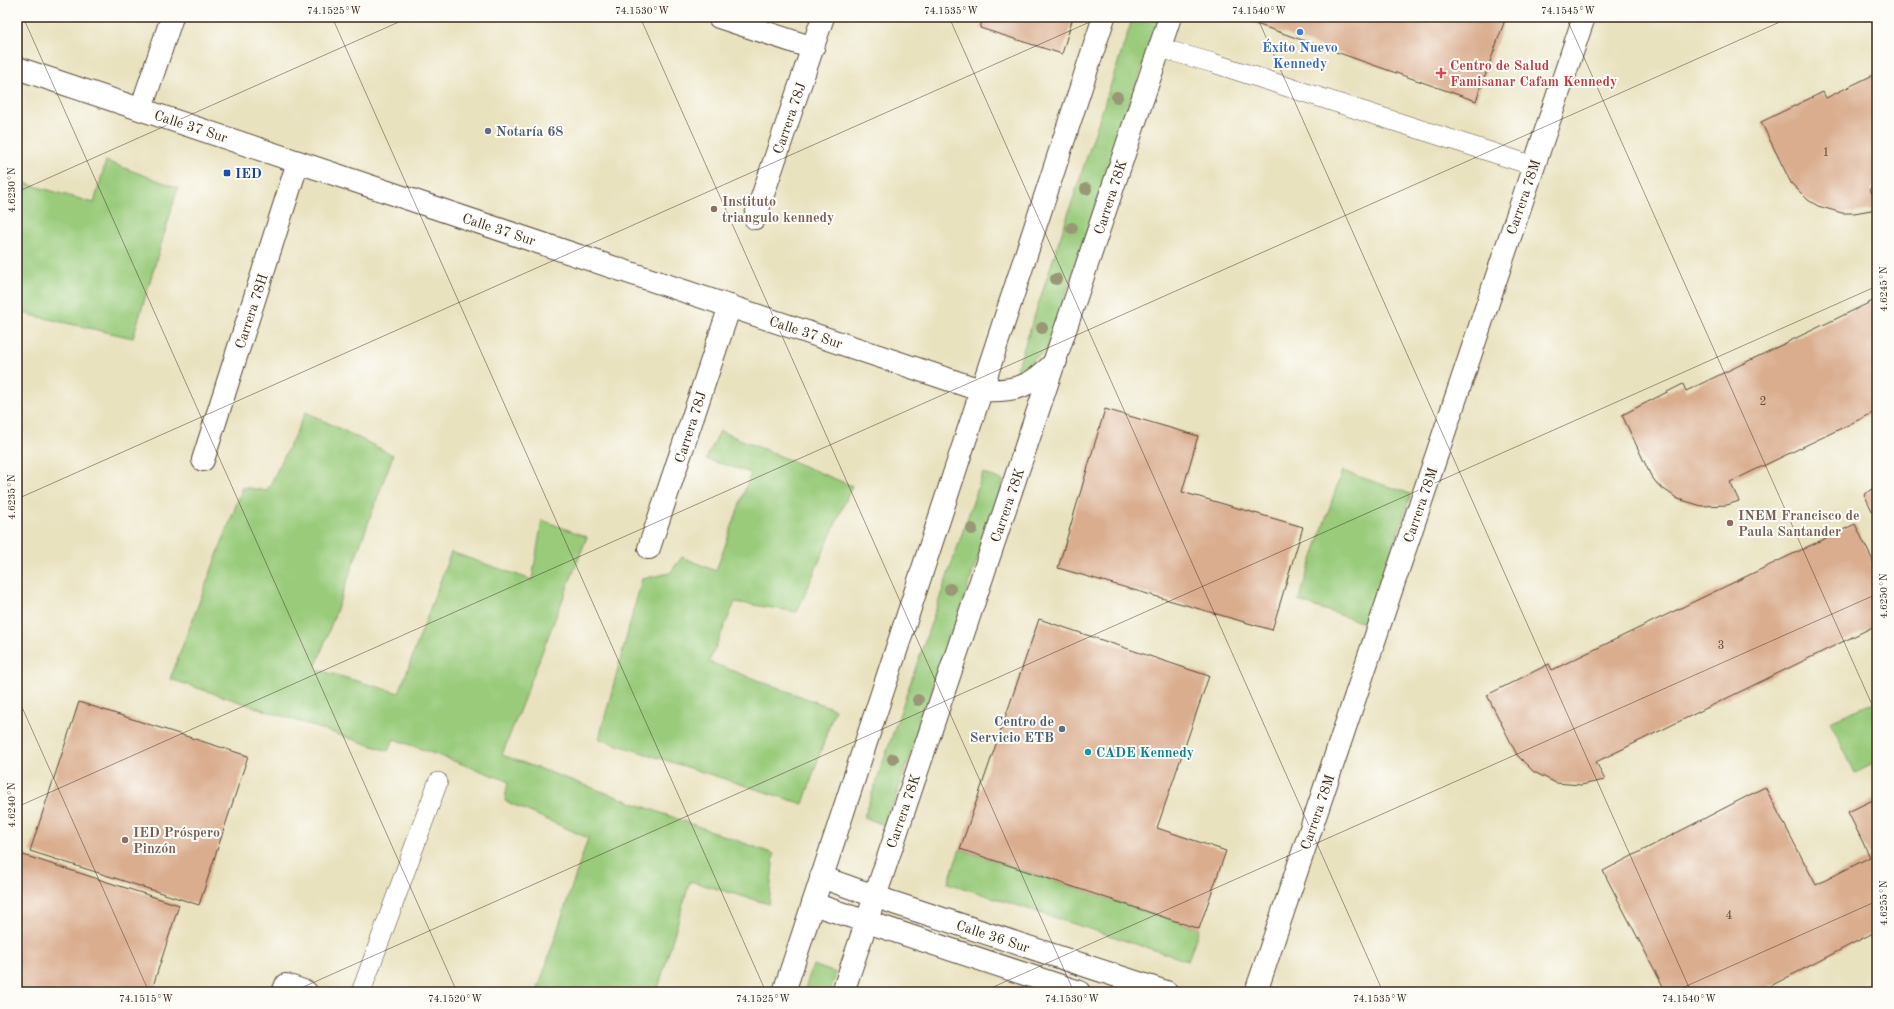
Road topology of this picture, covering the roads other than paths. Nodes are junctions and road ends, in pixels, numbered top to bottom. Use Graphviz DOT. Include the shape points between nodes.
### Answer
graph roads {
  1 [pos="172,17"];
  2 [pos="719,17"];
  3 [pos="823,17"];
  4 [pos="1104,17"];
  5 [pos="1170,17"];
  6 [pos="1584,17"];
  7 [pos="812,48"];
  8 [pos="1160,48"];
  9 [pos="17,68"];
  10 [pos="141,109"];
  11 [pos="298,162"];
  12 [pos="1534,166"];
  13 [pos="756,218"];
  14 [pos="730,306"];
  15 [pos="1056,361"];
  16 [pos="980,390"];
  17 [pos="203,460"];
  18 [pos="649,548"];
  19 [pos="438,782"];
  20 [pos="821,877"];
  21 [pos="874,896"];
  22 [pos="813,904"];
  23 [pos="866,921"];
  24 [pos="284,988"];
  25 [pos="306,992"];
  26 [pos="361,992"];
  27 [pos="784,992"];
  28 [pos="843,992"];
  29 [pos="1078,992"];
  30 [pos="1166,992"];
  31 [pos="1256,992"];
  1 -- 10 [label="street"];
  2 -- 7 [label="street"];
  3 -- 7 [label="street, Carrera 78J"];
  4 -- 16 [label="street"];
  5 -- 8 [label="street, Carrera 78K"];
  6 -- 12 [label="street, Carrera 78M"];
  7 -- 13 [label="street, Carrera 78J"];
  8 -- 12 [label="lane"];
  8 -- 15 [label="street, Carrera 78K"];
  9 -- 10 [label="street, Calle 37 Sur"];
  10 -- 11 [label="street, Calle 37 Sur"];
  11 -- 14 [label="street, Calle 37 Sur"];
  11 -- 17 [label="street, Carrera 78H"];
  12 -- 31 [label="street, Carrera 78M"];
  14 -- 16 [label="street, Calle 37 Sur"];
  14 -- 18 [label="street, Carrera 78J"];
  15 -- 16 [label="street, Calle 37 Sur" via="1041,376 1022,386 1002,391"];
  15 -- 21 [label="street, Carrera 78K"];
  16 -- 20 [label="street"];
  19 -- 26 [label="lane"];
  20 -- 21 [label="street, Calle 36 Sur"];
  20 -- 22 [label="street"];
  21 -- 23 [label="street, Carrera 78K"];
  21 -- 30 [label="street, Calle 36 Sur"];
  22 -- 23 [label="street, Calle 36 Sur"];
  22 -- 27 [label="street"];
  23 -- 28 [label="street, Carrera 78K"];
  23 -- 29 [label="street, Calle 36 Sur"];
  24 -- 25 [label="street"];
}
